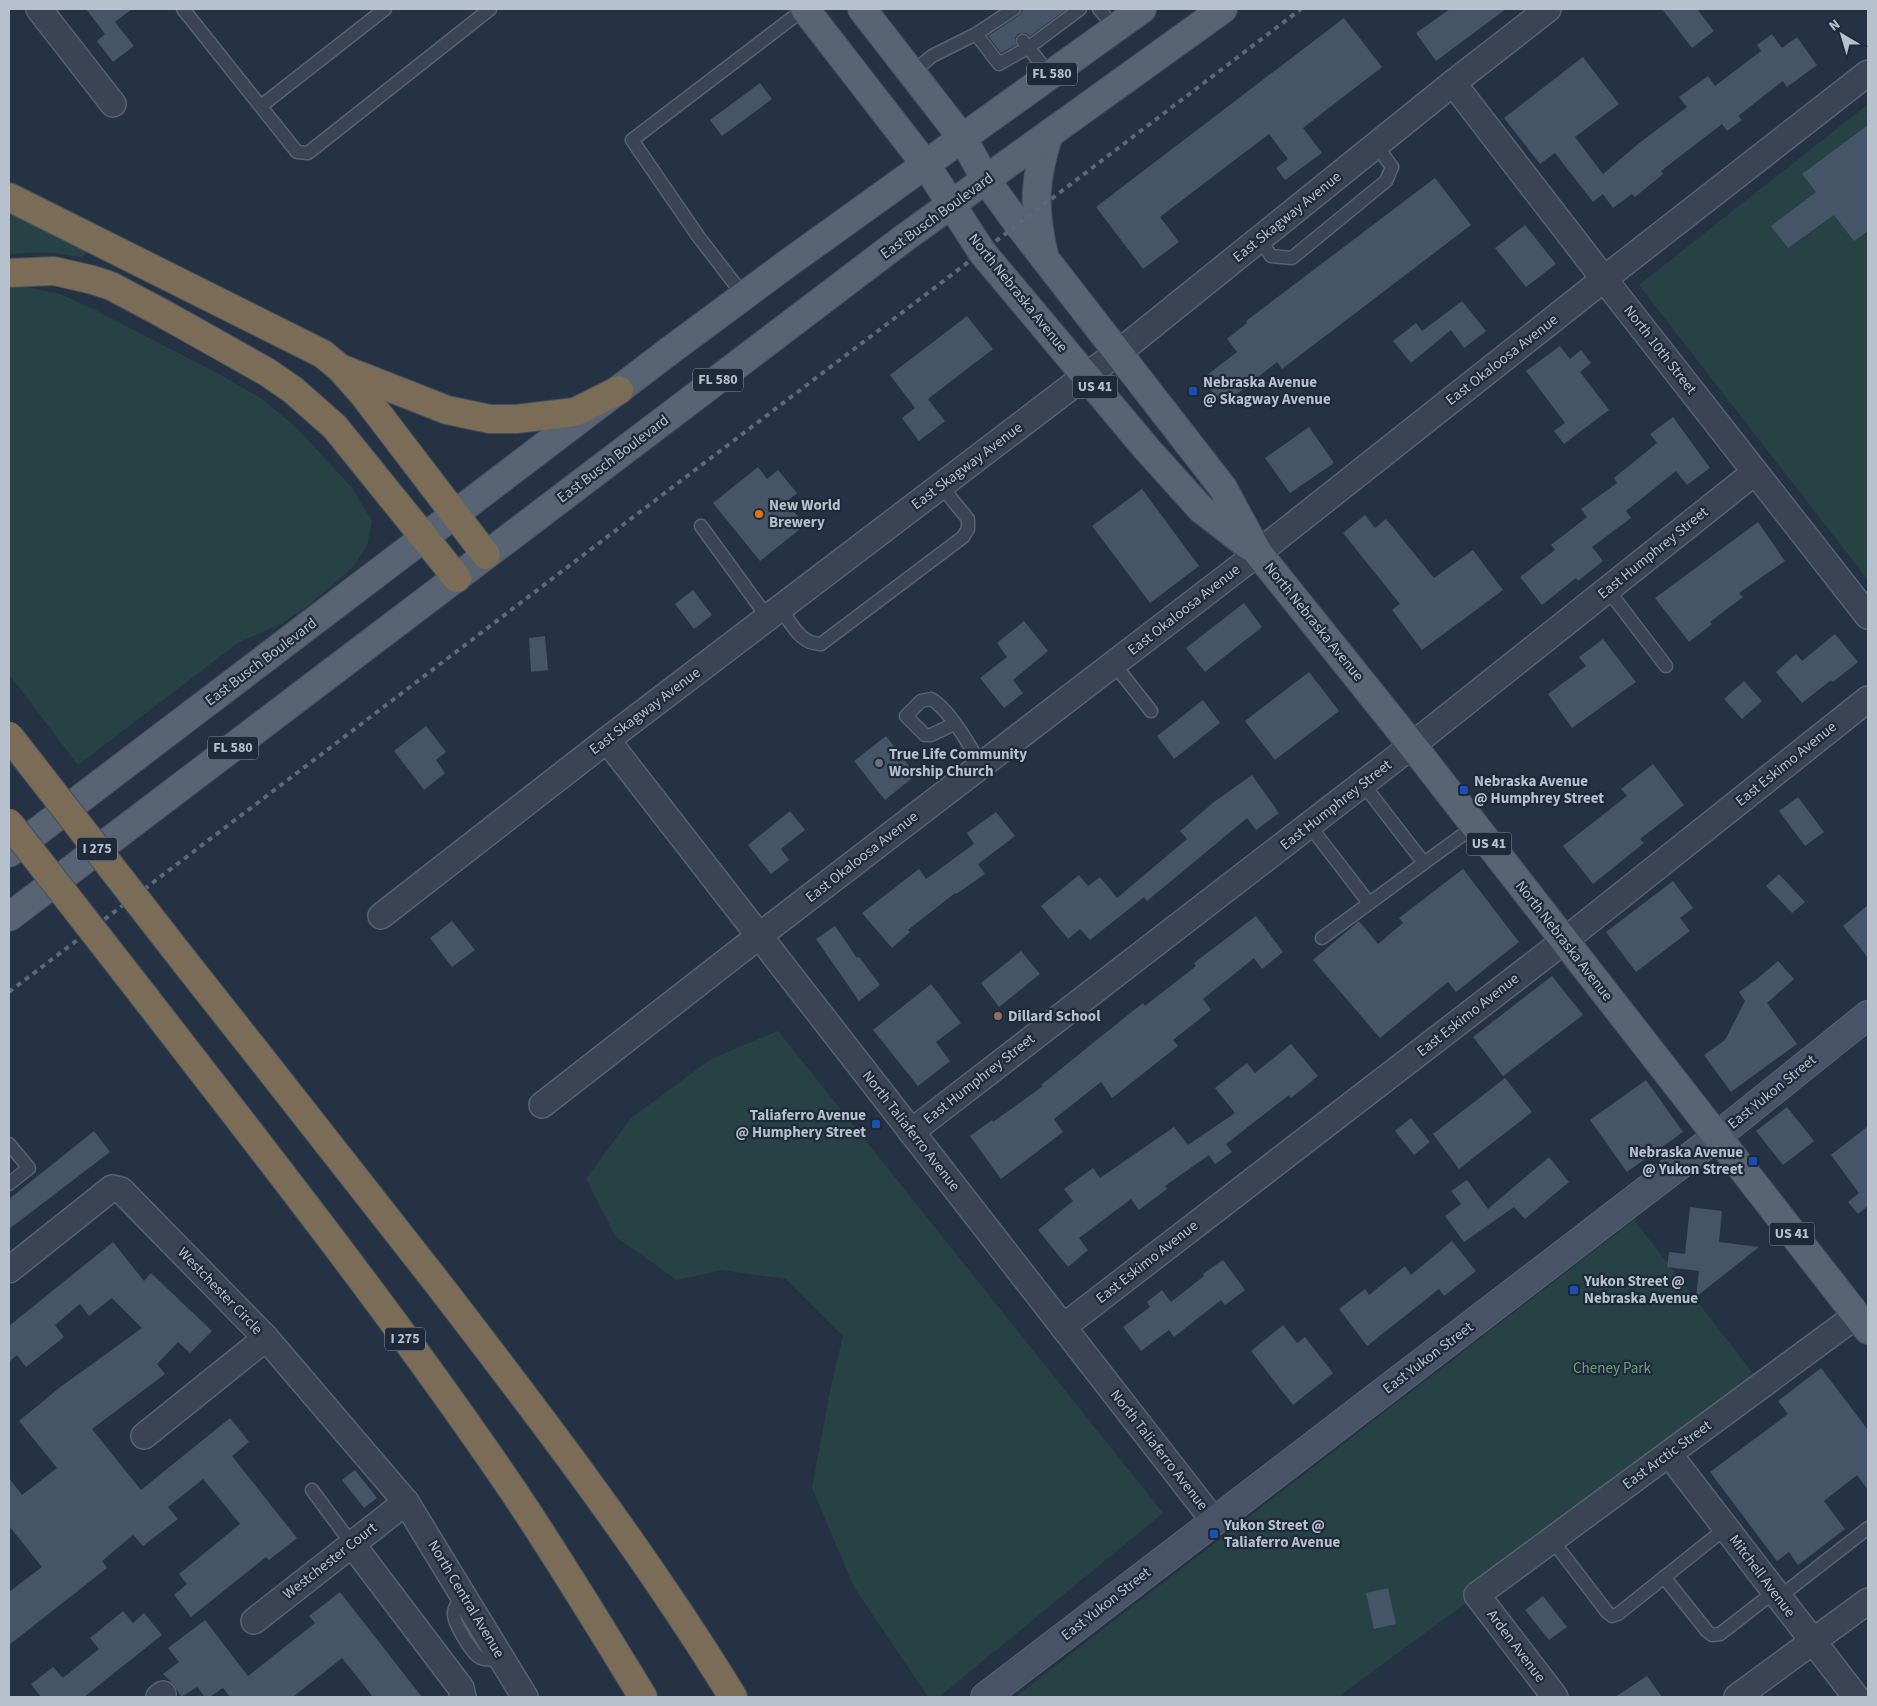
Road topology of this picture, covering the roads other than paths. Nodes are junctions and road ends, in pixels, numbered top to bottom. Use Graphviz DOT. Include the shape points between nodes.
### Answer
graph roads {
  1 [pos="39,9"];
  2 [pos="184,9"];
  3 [pos="385,9"];
  4 [pos="490,9"];
  5 [pos="805,9"];
  6 [pos="862,9"];
  7 [pos="1014,9"];
  8 [pos="1142,9"];
  9 [pos="1223,9"];
  10 [pos="1548,9"];
  11 [pos="1076,10"];
  12 [pos="1107,18"];
  13 [pos="976,34"];
  14 [pos="1026,44"];
  15 [pos="912,73"];
  16 [pos="1868,73"];
  17 [pos="1050,75"];
  18 [pos="1453,83"];
  19 [pos="113,104"];
  20 [pos="261,106"];
  21 [pos="1049,134"];
  22 [pos="962,139"];
  23 [pos="1376,145"];
  24 [pos="926,165"];
  25 [pos="986,180"];
  26 [pos="9,197"];
  27 [pos="950,205"];
  28 [pos="1260,239"];
  29 [pos="1046,261"];
  30 [pos="9,273"];
  31 [pos="1604,279"];
  32 [pos="744,296"];
  33 [pos="1118,354"];
  34 [pos="341,369"];
  35 [pos="1085,376"];
  36 [pos="619,390"];
  37 [pos="1756,472"];
  38 [pos="941,486"];
  39 [pos="455,515"];
  40 [pos="700,526"];
  41 [pos="425,538"];
  42 [pos="1258,553"];
  43 [pos="486,555"];
  44 [pos="456,578"];
  45 [pos="1608,590"];
  46 [pos="774,613"];
  47 [pos="1868,616"];
  48 [pos="1114,664"];
  49 [pos="1666,666"];
  50 [pos="1868,699"];
  51 [pos="1151,711"];
  52 [pos="954,724"];
  53 [pos="9,736"];
  54 [pos="607,740"];
  55 [pos="1412,745"];
  56 [pos="981,765"];
  57 [pos="1363,784"];
  58 [pos="9,823"];
  59 [pos="1309,825"];
  60 [pos="1475,826"];
  61 [pos="9,853"];
  62 [pos="1424,863"];
  63 [pos="1369,903"];
  64 [pos="381,916"];
  65 [pos="9,917"];
  66 [pos="759,936"];
  67 [pos="1322,938"];
  68 [pos="1564,941"];
  69 [pos="1868,1015"];
  70 [pos="542,1105"];
  71 [pos="911,1132"];
  72 [pos="1716,1137"];
  73 [pos="9,1144"];
  74 [pos="9,1184"];
  75 [pos="9,1270"];
  76 [pos="1862,1323"];
  77 [pos="1063,1327"];
  78 [pos="266,1338"];
  79 [pos="144,1436"];
  80 [pos="1669,1454"];
  81 [pos="312,1490"];
  82 [pos="406,1502"];
  83 [pos="1214,1521"];
  84 [pos="1726,1528"];
  85 [pos="1868,1528"];
  86 [pos="1552,1540"];
  87 [pos="352,1544"];
  88 [pos="1664,1577"];
  89 [pos="1477,1595"];
  90 [pos="1776,1595"];
  91 [pos="1868,1600"];
  92 [pos="254,1621"];
  93 [pos="1813,1642"];
  94 [pos="463,1697"];
  95 [pos="525,1697"];
  96 [pos="643,1697"];
  97 [pos="733,1697"];
  98 [pos="985,1697"];
  99 [pos="1555,1697"];
  100 [pos="1737,1697"];
  101 [pos="1856,1697"];
  1 -- 19 [label="street"];
  2 -- 20 [label="lane"];
  3 -- 20 [label="lane"];
  4 -- 20 [label="lane" via="308,153 297,152"];
  5 -- 24 [label="main road, North Nebraska Avenue / US 41"];
  5 -- 32 [label="lane" via="632,140"];
  6 -- 15 [label="main road, North Nebraska Avenue / US 41"];
  7 -- 13 [label="lane" via="1005,19"];
  8 -- 12 [label="main road, East Busch Boulevard / FL 580"];
  9 -- 21 [label="main road, East Busch Boulevard / FL 580"];
  10 -- 18 [label="street, East Skagway Avenue"];
  11 -- 14 [label="lane"];
  12 -- 17 [label="main road, East Busch Boulevard / FL 580"];
  13 -- 14 [label="lane" via="1000,64"];
  13 -- 15 [label="lane" via="932,56"];
  14 -- 17 [label="lane"];
  15 -- 22 [label="main road, North Nebraska Avenue / US 41"];
  16 -- 31 [label="street, East Okaloosa Avenue"];
  17 -- 22 [label="main road, East Busch Boulevard / FL 580"];
  18 -- 23 [label="street, East Skagway Avenue"];
  18 -- 31 [label="street, North 10th Street"];
  21 -- 25 [label="main road, East Busch Boulevard / FL 580"];
  21 -- 29 [label="main road" via="1036,195 1038,230"];
  22 -- 24 [label="main road, East Busch Boulevard / FL 580"];
  22 -- 25 [label="main road, North Nebraska Avenue / US 41"];
  23 -- 28 [label="street, East Skagway Avenue"];
  23 -- 28 [label="lane" via="1392,167 1386,181 1292,258 1271,256"];
  24 -- 27 [label="main road, North Nebraska Avenue / US 41"];
  24 -- 32 [label="main road, East Busch Boulevard / FL 580"];
  25 -- 27 [label="main road, East Busch Boulevard / FL 580"];
  25 -- 29 [label="main road, North Nebraska Avenue / US 41"];
  26 -- 34 [label="highway" via="324,354"];
  27 -- 35 [label="main road, North Nebraska Avenue / US 41" via="982,252"];
  27 -- 43 [label="main road, East Busch Boulevard / FL 580"];
  28 -- 33 [label="street, East Skagway Avenue"];
  29 -- 33 [label="main road, North Nebraska Avenue / US 41"];
  30 -- 41 [label="highway" via="54,271 111,286 267,372 335,427"];
  31 -- 37 [label="street, North 10th Street"];
  31 -- 42 [label="street, East Okaloosa Avenue"];
  32 -- 36 [label="main road, East Busch Boulevard / FL 580"];
  33 -- 35 [label="street, East Skagway Avenue"];
  33 -- 42 [label="main road, North Nebraska Avenue / US 41" via="1223,488"];
  34 -- 36 [label="highway" via="447,410 490,419 575,412"];
  34 -- 39 [label="highway" via="394,432"];
  35 -- 38 [label="street, East Skagway Avenue"];
  35 -- 42 [label="main road, North Nebraska Avenue / US 41" via="1201,509"];
  36 -- 39 [label="main road, East Busch Boulevard / FL 580"];
  37 -- 45 [label="street, East Humphrey Street"];
  37 -- 47 [label="street, North 10th Street"];
  38 -- 46 [label="street, East Skagway Avenue"];
  38 -- 46 [label="lane" via="968,519 968,529 963,538 822,644 811,644"];
  39 -- 41 [label="main road, East Busch Boulevard / FL 580"];
  39 -- 43 [label="highway"];
  40 -- 46 [label="lane"];
  41 -- 44 [label="highway"];
  41 -- 61 [label="main road, East Busch Boulevard / FL 580"];
  42 -- 48 [label="street, East Okaloosa Avenue"];
  42 -- 55 [label="main road, North Nebraska Avenue / US 41"];
  43 -- 44 [label="main road, East Busch Boulevard / FL 580"];
  44 -- 65 [label="main road, East Busch Boulevard / FL 580"];
  45 -- 49 [label="lane"];
  45 -- 55 [label="street, East Humphrey Street"];
  46 -- 54 [label="street, East Skagway Avenue"];
  48 -- 51 [label="lane"];
  48 -- 56 [label="street, East Okaloosa Avenue"];
  50 -- 68 [label="street, East Eskimo Avenue"];
  52 -- 56 [label="lane"];
  53 -- 97 [label="highway, I 275, bridge" via="570,1455"];
  54 -- 64 [label="street, East Skagway Avenue"];
  54 -- 66 [label="street, North Taliaferro Avenue"];
  55 -- 57 [label="street, East Humphrey Street"];
  55 -- 60 [label="main road, North Nebraska Avenue / US 41"];
  56 -- 66 [label="street, East Okaloosa Avenue"];
  57 -- 59 [label="street, East Humphrey Street"];
  57 -- 62 [label="lane"];
  58 -- 96 [label="highway, I 275, bridge" via="301,1200 445,1394 514,1492"];
  59 -- 63 [label="lane"];
  59 -- 71 [label="street, East Humphrey Street"];
  60 -- 62 [label="lane"];
  60 -- 68 [label="main road, North Nebraska Avenue / US 41"];
  62 -- 63 [label="lane"];
  63 -- 67 [label="lane"];
  66 -- 70 [label="street, East Okaloosa Avenue"];
  66 -- 71 [label="street, North Taliaferro Avenue"];
  68 -- 72 [label="main road, North Nebraska Avenue / US 41"];
  68 -- 77 [label="street, East Eskimo Avenue"];
  69 -- 72 [label="street, East Yukon Street"];
  71 -- 77 [label="street, North Taliaferro Avenue"];
  72 -- 76 [label="main road, North Nebraska Avenue / US 41"];
  72 -- 83 [label="street, East Yukon Street"];
  73 -- 74 [label="lane" via="29,1168"];
  75 -- 78 [label="street, Westchester Circle" via="112,1188 121,1190"];
  76 -- 80 [label="street, East Arctic Street"];
  77 -- 83 [label="street, North Taliaferro Avenue"];
  78 -- 79 [label="street"];
  78 -- 82 [label="street, Westchester Circle"];
  80 -- 84 [label="street, Mitchell Avenue"];
  80 -- 86 [label="street, East Arctic Street"];
  81 -- 87 [label="lane"];
  82 -- 87 [label="street, Westchester Court"];
  82 -- 95 [label="street, North Central Avenue"];
  83 -- 98 [label="street, East Yukon Street"];
  84 -- 88 [label="lane"];
  84 -- 90 [label="street, Mitchell Avenue"];
  85 -- 90 [label="lane"];
  86 -- 88 [label="lane" via="1612,1616"];
  86 -- 89 [label="street, East Arctic Street"];
  87 -- 92 [label="street, Westchester Court"];
  87 -- 94 [label="street" via="461,1688"];
  88 -- 90 [label="lane" via="1712,1635 1720,1634"];
  89 -- 99 [label="street, Arden Avenue"];
  90 -- 93 [label="street, Mitchell Avenue"];
  91 -- 93 [label="street"];
  93 -- 100 [label="street"];
  93 -- 101 [label="street, Mitchell Avenue"];
}
